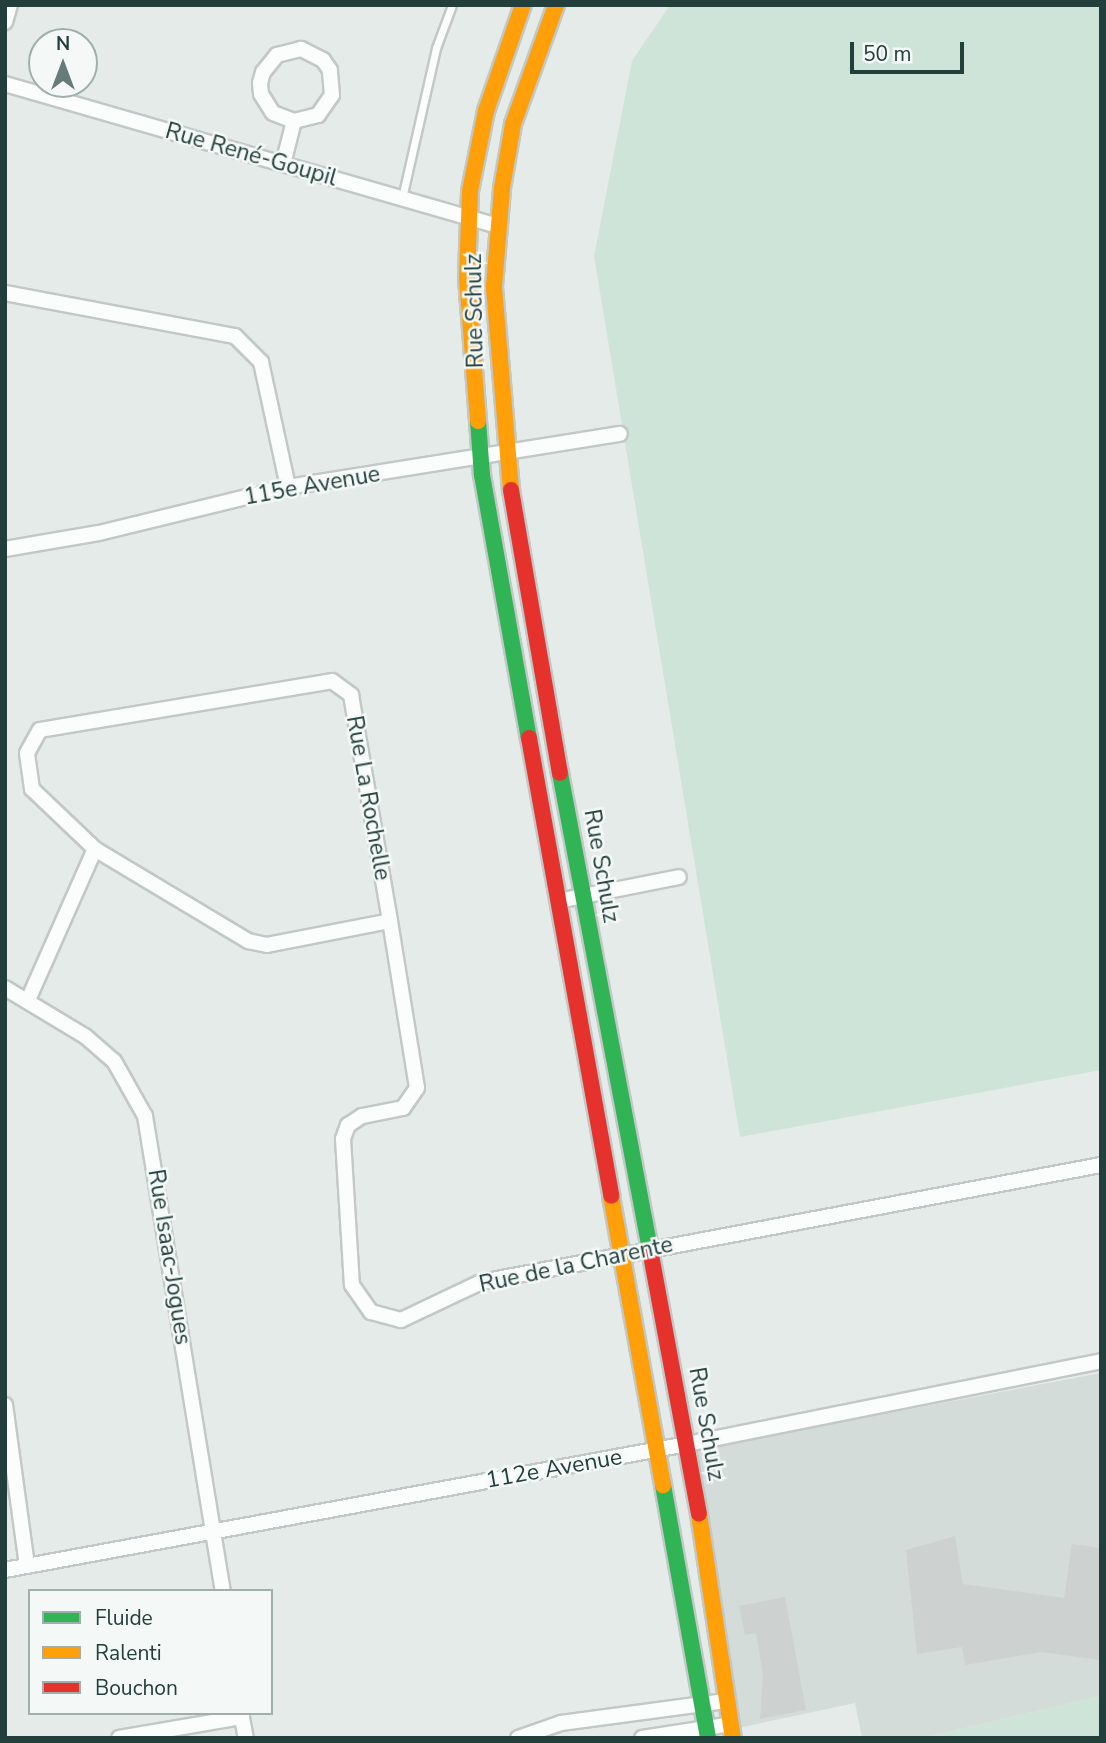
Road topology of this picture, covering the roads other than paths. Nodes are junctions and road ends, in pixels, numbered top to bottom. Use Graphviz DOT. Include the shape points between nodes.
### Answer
graph roads {
  1 [pos="10,5"];
  2 [pos="452,5"];
  3 [pos="523,5"];
  4 [pos="556,5"];
  5 [pos="5,22"];
  6 [pos="5,84"];
  7 [pos="294,121"];
  8 [pos="283,164"];
  9 [pos="401,198"];
  10 [pos="468,218"];
  11 [pos="498,226"];
  12 [pos="5,293"];
  13 [pos="620,434"];
  14 [pos="506,454"];
  15 [pos="480,458"];
  16 [pos="288,488"];
  17 [pos="5,549"];
  18 [pos="95,849"];
  19 [pos="678,877"];
  20 [pos="582,896"];
  21 [pos="558,901"];
  22 [pos="390,921"];
  23 [pos="5,988"];
  24 [pos="28,1000"];
  25 [pos="1101,1165"];
  26 [pos="650,1247"];
  27 [pos="618,1253"];
  28 [pos="1101,1361"];
  29 [pos="5,1405"];
  30 [pos="687,1444"];
  31 [pos="657,1450"];
  32 [pos="215,1531"];
  33 [pos="26,1566"];
  34 [pos="708,1569"];
  35 [pos="5,1570"];
  36 [pos="678,1573"];
  37 [pos="223,1589"];
  38 [pos="726,1701"];
  39 [pos="702,1705"];
  40 [pos="242,1715"];
  41 [pos="732,1731"];
  42 [pos="707,1733"];
  43 [pos="119,1738"];
  44 [pos="246,1738"];
  45 [pos="517,1738"];
  46 [pos="642,1738"];
  1 -- 5 [label="street"];
  2 -- 9 [label="lane" via="436,48"];
  3 -- 10 [label="street, Rue Schulz" via="485,111"];
  4 -- 11 [label="street, Rue Schulz" via="513,124"];
  6 -- 8 [label="street, Rue René-Goupil"];
  7 -- 7 [label="street" via="273,113 260,83 277,55 301,49 313,53 330,71 332,95 318,115"];
  7 -- 8 [label="street"];
  8 -- 9 [label="street, Rue René-Goupil"];
  9 -- 10 [label="street, Rue René-Goupil"];
  10 -- 11 [label="street, Rue René-Goupil"];
  10 -- 15 [label="street, Rue Schulz" via="470,369"];
  11 -- 14 [label="street, Rue Schulz" via="494,286"];
  12 -- 16 [label="street" via="235,336 261,362"];
  13 -- 14 [label="street, 115e Avenue"];
  14 -- 15 [label="street, 115e Avenue"];
  14 -- 20 [label="street, Rue Schulz"];
  15 -- 16 [label="street, 115e Avenue"];
  15 -- 21 [label="street, Rue Schulz"];
  16 -- 17 [label="street, 115e Avenue" via="99,533"];
  18 -- 22 [label="street, Rue La Rochelle" via="247,941 267,945"];
  18 -- 22 [label="street, Rue La Rochelle" via="32,789 27,753 40,730 332,681 351,695"];
  18 -- 24 [label="street"];
  19 -- 20 [label="street"];
  20 -- 21 [label="street"];
  20 -- 26 [label="street, Rue Schulz"];
  21 -- 27 [label="street, Rue Schulz"];
  22 -- 27 [label="street, Rue de la Charente" via="417,1088 403,1108 355,1121 343,1139 352,1285 371,1312 401,1320 481,1282"];
  23 -- 24 [label="street, Rue Isaac-Jogues"];
  24 -- 32 [label="street, Rue Isaac-Jogues" via="114,1060 145,1116"];
  25 -- 26 [label="street, Rue de la Charente"];
  26 -- 27 [label="street, Rue de la Charente"];
  26 -- 30 [label="street, Rue Schulz"];
  27 -- 31 [label="street, Rue Schulz"];
  28 -- 30 [label="street, 112e Avenue"];
  29 -- 33 [label="street"];
  30 -- 31 [label="street, 112e Avenue"];
  30 -- 34 [label="street, Rue Schulz"];
  31 -- 32 [label="street, 112e Avenue"];
  31 -- 36 [label="street, Rue Schulz"];
  32 -- 33 [label="street, 112e Avenue"];
  32 -- 37 [label="street, Rue Isaac-Jogues"];
  33 -- 35 [label="street, 112e Avenue"];
  34 -- 36 [label="street"];
  34 -- 38 [label="street, Rue Schulz"];
  36 -- 39 [label="street, Rue Schulz"];
  38 -- 39 [label="street"];
  38 -- 41 [label="street, Rue Schulz"];
  39 -- 42 [label="street, Rue Schulz"];
  39 -- 45 [label="street" via="561,1723"];
  40 -- 43 [label="street"];
  40 -- 44 [label="street"];
  41 -- 42 [label="street"];
  42 -- 46 [label="street"];
}
